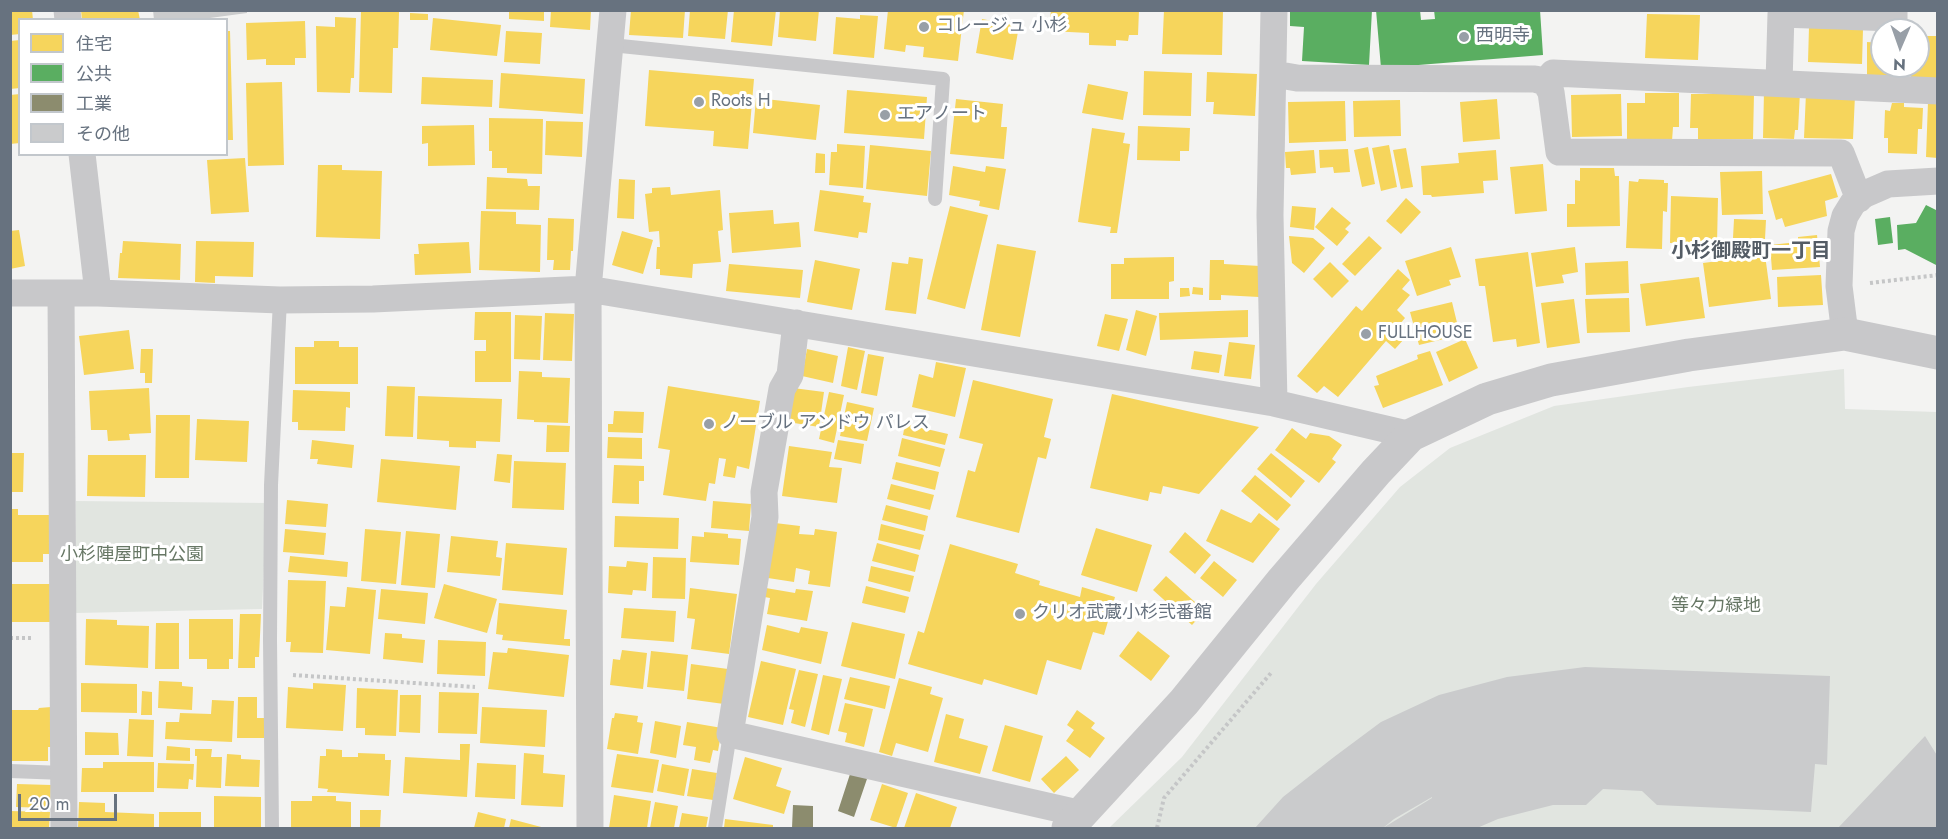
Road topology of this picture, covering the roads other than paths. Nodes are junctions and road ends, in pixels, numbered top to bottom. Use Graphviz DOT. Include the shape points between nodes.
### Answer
graph roads {
  1 [pos="613,10"];
  2 [pos="1274,10"];
  3 [pos="1894,10"];
  4 [pos="611,45"];
  5 [pos="1274,74"];
  6 [pos="1545,82"];
  7 [pos="1779,83"];
  8 [pos="1938,91"];
  9 [pos="82,156"];
  10 [pos="1938,181"];
  11 [pos="935,199"];
  12 [pos="1859,199"];
  13 [pos="588,289"];
  14 [pos="10,293"];
  15 [pos="61,293"];
  16 [pos="98,293"];
  17 [pos="280,300"];
  18 [pos="796,323"];
  19 [pos="1845,334"];
  20 [pos="1938,353"];
  21 [pos="1274,403"];
  22 [pos="1411,435"];
  23 [pos="730,734"];
  24 [pos="10,771"];
  25 [pos="64,773"];
  26 [pos="1075,821"];
  27 [pos="64,828"];
  28 [pos="273,828"];
  29 [pos="590,828"];
  30 [pos="715,828"];
  1 -- 4 [label="street"];
  2 -- 5 [label="street"];
  3 -- 7 [label="street" via="1894,18 1781,14"];
  4 -- 11 [label="lane" via="943,79"];
  4 -- 13 [label="street"];
  5 -- 6 [label="street" via="1297,78"];
  5 -- 21 [label="street" via="1270,215"];
  6 -- 7 [label="street" via="1554,73"];
  6 -- 12 [label="street" via="1551,92 1559,152 1841,153"];
  7 -- 8 [label="street"];
  9 -- 16 [label="street"];
  10 -- 12 [label="street" via="1888,184"];
  12 -- 19 [label="street" via="1845,216 1841,231 1839,286"];
  13 -- 17 [label="street"];
  13 -- 18 [label="street"];
  13 -- 29 [label="street"];
  14 -- 15 [label="street"];
  15 -- 16 [label="street"];
  15 -- 25 [label="street"];
  16 -- 17 [label="street"];
  17 -- 28 [label="lane" via="271,485"];
  18 -- 21 [label="street"];
  18 -- 23 [label="street" via="790,375 782,389 764,492 765,517"];
  19 -- 20 [label="street"];
  19 -- 22 [label="street" via="1551,380 1487,399"];
  21 -- 22 [label="street"];
  22 -- 26 [label="street" via="1283,580 1184,702"];
  23 -- 26 [label="street"];
  23 -- 30 [label="lane"];
  24 -- 25 [label="lane"];
  25 -- 27 [label="street"];
}
